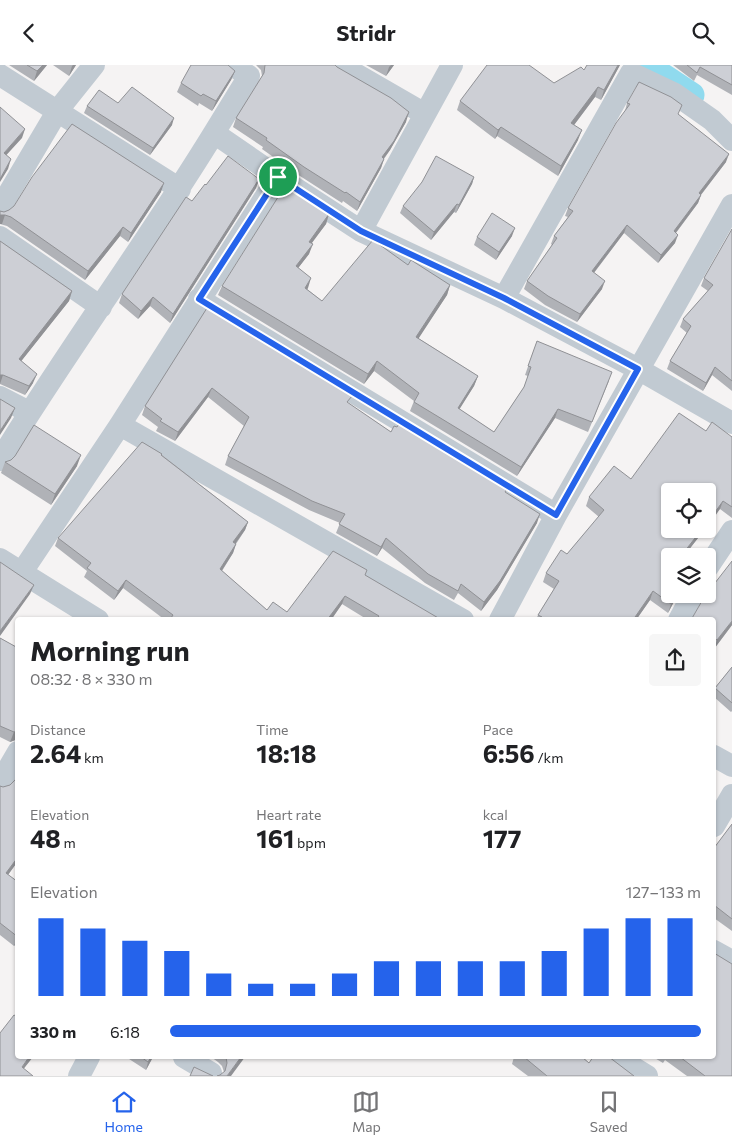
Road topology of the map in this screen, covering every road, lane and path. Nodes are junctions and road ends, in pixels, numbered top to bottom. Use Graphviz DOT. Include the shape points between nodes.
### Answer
graph roads {
  1 [pos="94,65"];
  2 [pos="232,65"];
  3 [pos="340,65"];
  4 [pos="452,65"];
  5 [pos="0,75"];
  6 [pos="58,110"];
  7 [pos="425,114"];
  8 [pos="214,133"];
  9 [pos="732,140"];
  10 [pos="278,177"];
  11 [pos="180,189"];
  12 [pos="732,205"];
  13 [pos="0,208"];
  14 [pos="361,231"];
  15 [pos="0,237"];
  16 [pos="504,298"];
  17 [pos="199,299"];
  18 [pos="101,307"];
  19 [pos="638,369"];
  20 [pos="0,397"];
  21 [pos="29,412"];
  22 [pos="732,423"];
  23 [pos="120,425"];
  24 [pos="0,460"];
  25 [pos="556,515"];
  26 [pos="732,531"];
  27 [pos="716,555"];
  28 [pos="0,559"];
  29 [pos="22,572"];
  30 [pos="688,603"];
  31 [pos="93,617"];
  32 [pos="458,617"];
  33 [pos="502,617"];
  34 [pos="681,617"];
  35 [pos="15,756"];
  36 [pos="716,757"];
  37 [pos="732,766"];
  38 [pos="1,777"];
  39 [pos="732,795"];
  40 [pos="716,823"];
  41 [pos="716,952"];
  42 [pos="732,961"];
  43 [pos="88,1059"];
  44 [pos="187,1059"];
  45 [pos="619,1059"];
  46 [pos="211,1073"];
  47 [pos="78,1076"];
  48 [pos="646,1076"];
  1 -- 6 [label="street"];
  2 -- 8 [label="street" via="250,75"];
  3 -- 7 [label="street"];
  4 -- 7 [label="street"];
  5 -- 6 [label="street"];
  6 -- 11 [label="street"];
  6 -- 13 [label="street"];
  7 -- 14 [label="street"];
  8 -- 10 [label="street"];
  8 -- 11 [label="street"];
  9 -- 16 [label="street" via="712,120 675,94 631,73"];
  10 -- 14 [label="street"];
  10 -- 17 [label="street"];
  11 -- 18 [label="street"];
  12 -- 19 [label="street"];
  14 -- 16 [label="street"];
  15 -- 18 [label="street"];
  16 -- 19 [label="street"];
  17 -- 23 [label="street"];
  17 -- 25 [label="street"];
  18 -- 21 [label="street"];
  19 -- 22 [label="street"];
  19 -- 25 [label="street"];
  20 -- 21 [label="street"];
  21 -- 24 [label="street"];
  23 -- 29 [label="street"];
  23 -- 32 [label="street"];
  25 -- 33 [label="street"];
  26 -- 27 [label="street"];
  28 -- 29 [label="street"];
  29 -- 31 [label="street"];
  30 -- 34 [label="street"];
  35 -- 38 [label="street"];
  36 -- 37 [label="street"];
  39 -- 40 [label="street"];
  41 -- 42 [label="street"];
  43 -- 47 [label="street"];
  44 -- 46 [label="street"];
  45 -- 48 [label="street"];
}
